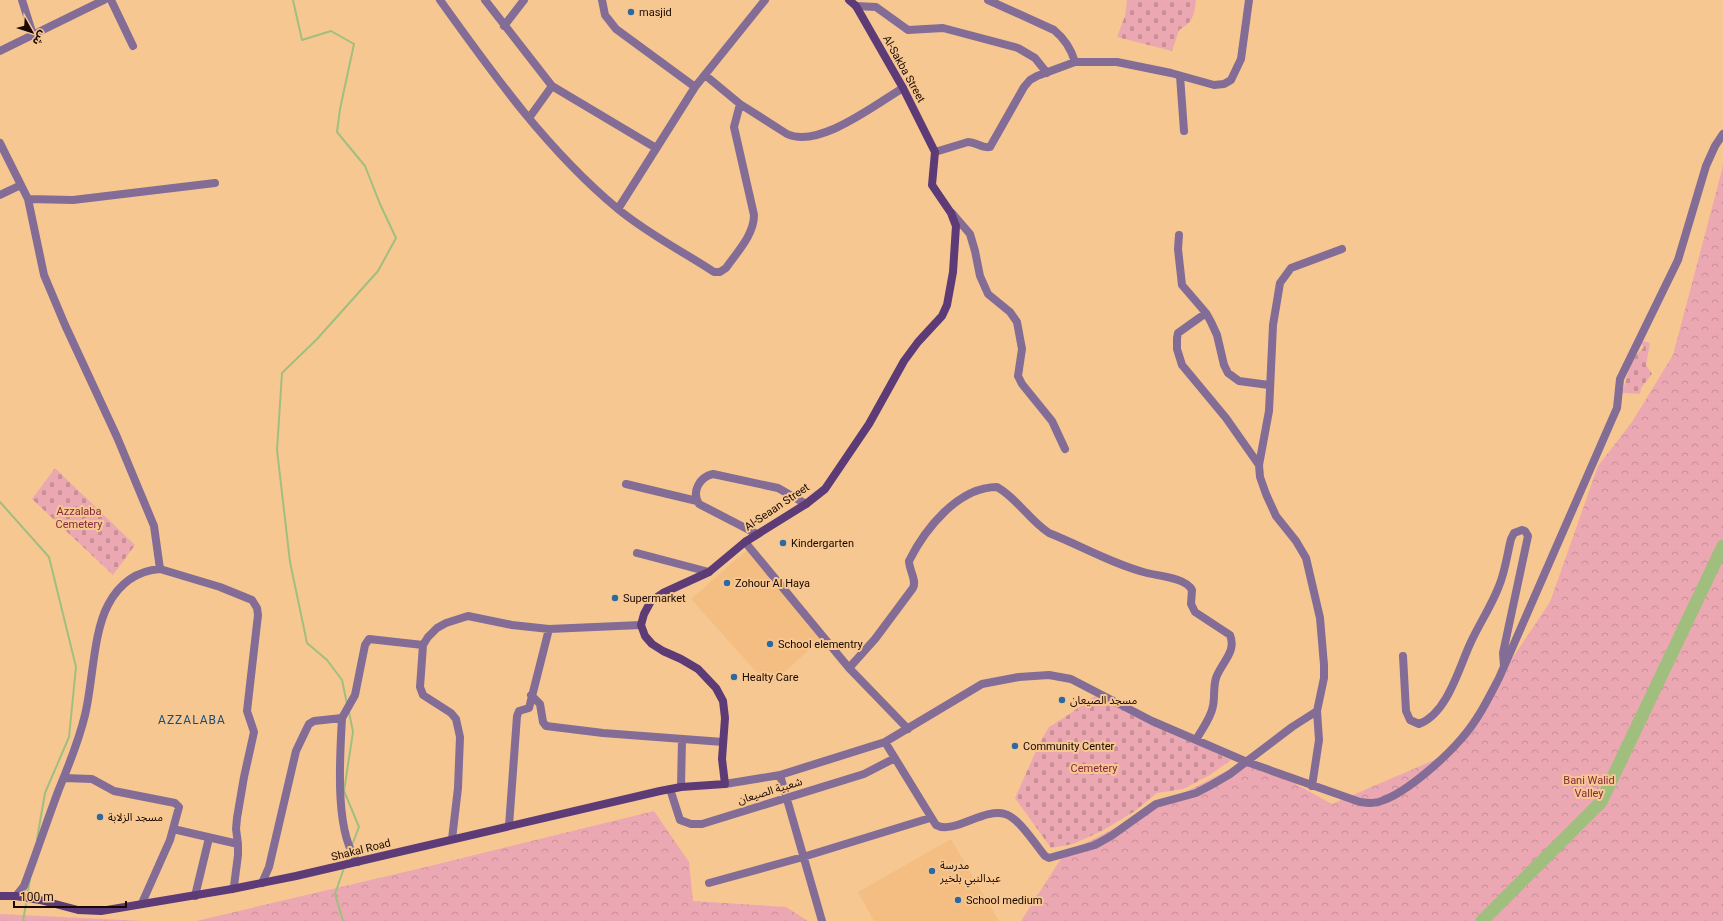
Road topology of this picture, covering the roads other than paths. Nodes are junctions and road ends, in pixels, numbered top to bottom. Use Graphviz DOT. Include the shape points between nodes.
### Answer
graph roads {
  1 [pos="22,0"];
  2 [pos="104,0"];
  3 [pos="111,0"];
  4 [pos="440,0"];
  5 [pos="485,0"];
  6 [pos="524,0"];
  7 [pos="602,0"];
  8 [pos="765,0"];
  9 [pos="849,0"];
  10 [pos="988,0"];
  11 [pos="1250,0"];
  12 [pos="856,6"];
  13 [pos="504,26"];
  14 [pos="33,35"];
  15 [pos="133,46"];
  16 [pos="0,51"];
  17 [pos="1075,62"];
  18 [pos="1047,73"];
  19 [pos="705,75"];
  20 [pos="1180,76"];
  21 [pos="552,86"];
  22 [pos="695,87"];
  23 [pos="903,88"];
  24 [pos="740,104"];
  25 [pos="529,118"];
  26 [pos="1184,131"];
  27 [pos="1723,134"];
  28 [pos="0,143"];
  29 [pos="656,148"];
  30 [pos="935,152"];
  31 [pos="215,183"];
  32 [pos="21,185"];
  33 [pos="0,195"];
  34 [pos="28,199"];
  35 [pos="618,209"];
  36 [pos="951,213"];
  37 [pos="1179,235"];
  38 [pos="1342,249"];
  39 [pos="1206,313"];
  40 [pos="1269,385"];
  41 [pos="1065,449"];
  42 [pos="1259,465"];
  43 [pos="626,484"];
  44 [pos="697,501"];
  45 [pos="806,504"];
  46 [pos="757,534"];
  47 [pos="745,542"];
  48 [pos="637,553"];
  49 [pos="160,569"];
  50 [pos="709,572"];
  51 [pos="641,625"];
  52 [pos="549,629"];
  53 [pos="423,645"];
  54 [pos="1403,656"];
  55 [pos="1504,667"];
  56 [pos="849,668"];
  57 [pos="531,695"];
  58 [pos="1317,711"];
  59 [pos="342,718"];
  60 [pos="908,729"];
  61 [pos="682,740"];
  62 [pos="1196,740"];
  63 [pos="723,742"];
  64 [pos="886,742"];
  65 [pos="896,758"];
  66 [pos="1246,762"];
  67 [pos="780,775"];
  68 [pos="64,778"];
  69 [pos="725,784"];
  70 [pos="1312,786"];
  71 [pos="681,787"];
  72 [pos="670,789"];
  73 [pos="787,797"];
  74 [pos="930,818"];
  75 [pos="509,826"];
  76 [pos="173,829"];
  77 [pos="209,838"];
  78 [pos="452,839"];
  79 [pos="238,844"];
  80 [pos="803,857"];
  81 [pos="358,862"];
  82 [pos="262,883"];
  83 [pos="709,883"];
  84 [pos="232,889"];
  85 [pos="0,896"];
  86 [pos="16,896"];
  87 [pos="196,896"];
  88 [pos="142,903"];
  89 [pos="822,921"];
  1 -- 14 [label="street"];
  2 -- 14 [label="street"];
  3 -- 15 [label="street"];
  4 -- 25 [label="street"];
  5 -- 13 [label="street"];
  6 -- 13 [label="street"];
  7 -- 22 [label="street" via="606,15 616,29"];
  8 -- 19 [label="street"];
  9 -- 12 [label="main road, Al-Sakba Street"];
  10 -- 17 [label="street" via="1054,30 1072,50"];
  11 -- 20 [label="street" via="1241,59 1231,80 1214,85"];
  12 -- 18 [label="street" via="876,7 908,30 943,28 1018,48 1035,58"];
  12 -- 23 [label="main road, Al-Sakba Street"];
  13 -- 21 [label="street"];
  14 -- 16 [label="street"];
  17 -- 18 [label="street"];
  17 -- 20 [label="street" via="1117,62"];
  18 -- 30 [label="street" via="1030,80 1024,87 990,147 968,142"];
  19 -- 22 [label="street"];
  19 -- 24 [label="street"];
  20 -- 26 [label="street"];
  21 -- 25 [label="street"];
  21 -- 29 [label="street"];
  22 -- 29 [label="street"];
  23 -- 24 [label="street" via="832,131 813,136 792,136"];
  23 -- 30 [label="main road, Al-Sakba Street"];
  24 -- 35 [label="street" via="734,127 754,214 754,224 726,268 714,272 650,233"];
  25 -- 35 [label="street" via="567,162"];
  27 -- 55 [label="street" via="1706,166 1678,260 1620,379 1617,408"];
  28 -- 32 [label="street"];
  29 -- 35 [label="street"];
  30 -- 36 [label="main road, Al-Seaan Street" via="932,185"];
  31 -- 34 [label="street" via="73,200"];
  32 -- 33 [label="street"];
  32 -- 34 [label="street"];
  34 -- 49 [label="street" via="44,275 154,526"];
  36 -- 41 [label="street" via="970,234 980,276 988,294 1010,312 1017,322 1022,349 1018,376 1052,422"];
  36 -- 45 [label="main road, Al-Seaan Street" via="956,226 953,272 947,305 942,316 904,361 869,424 824,488"];
  37 -- 39 [label="street" via="1182,285"];
  38 -- 40 [label="street" via="1291,268 1280,283 1273,325"];
  39 -- 40 [label="street" via="1217,335 1228,373 1239,381"];
  39 -- 42 [label="street" via="1178,333 1177,349 1182,365 1226,418"];
  40 -- 42 [label="street" via="1269,412"];
  42 -- 58 [label="street" via="1262,483 1276,516 1306,558 1320,618 1324,665"];
  43 -- 44 [label="street"];
  44 -- 45 [label="street" via="699,483 713,474 778,488"];
  44 -- 46 [label="street" via="710,511"];
  45 -- 46 [label="main road, Al-Seaan Street"];
  46 -- 47 [label="main road, Al-Seaan Street"];
  47 -- 50 [label="main road, Al-Seaan Street"];
  47 -- 56 [label="street"];
  48 -- 50 [label="street"];
  49 -- 68 [label="street" via="138,573 126,582 115,594 102,617 85,715"];
  49 -- 79 [label="street" via="220,587 252,600 257,608 247,711 254,732 237,818"];
  50 -- 51 [label="main road, Al-Seaan Street" via="662,593 651,601"];
  51 -- 52 [label="street"];
  51 -- 63 [label="main road" via="644,636 652,644 698,669 716,688 722,701"];
  52 -- 53 [label="street" via="468,616 437,628"];
  52 -- 57 [label="street"];
  53 -- 59 [label="street" via="372,639 367,642 355,695"];
  53 -- 78 [label="street" via="420,688 423,695 456,719 460,737"];
  54 -- 55 [label="street" via="1406,711 1410,720 1419,724 1425,722 1436,711 1449,692 1500,584 1511,539 1514,533 1522,530 1528,536 1503,653"];
  55 -- 70 [label="street" via="1481,713 1462,738 1432,766 1392,797 1372,803 1360,802"];
  56 -- 60 [label="street"];
  56 -- 62 [label="street" via="875,639 913,588 915,581 908,561 935,522 966,495 997,487 1049,533 1123,566 1187,584 1192,590 1191,604 1195,612 1230,635 1233,645 1217,675 1214,706"];
  57 -- 61 [label="street" via="540,704 546,726"];
  57 -- 75 [label="street" via="529,708 519,711 517,716"];
  58 -- 66 [label="street"];
  58 -- 70 [label="street" via="1319,740"];
  59 -- 81 [label="street" via="340,763 343,824 352,854"];
  59 -- 82 [label="street" via="314,721 306,730 296,751 269,867"];
  60 -- 62 [label="street" via="982,684 1019,677 1049,675 1071,679 1152,721"];
  60 -- 64 [label="street"];
  61 -- 63 [label="street"];
  61 -- 71 [label="street"];
  62 -- 66 [label="street"];
  63 -- 69 [label="main road"];
  64 -- 65 [label="street"];
  64 -- 67 [label="street"];
  65 -- 73 [label="street, شعبية الصيعان" via="864,774"];
  65 -- 74 [label="street"];
  66 -- 70 [label="street"];
  66 -- 74 [label="street" via="1196,793 1151,806 1095,845 1049,858 1024,830 1005,814 990,814 945,828 936,825"];
  67 -- 69 [label="street"];
  67 -- 73 [label="street"];
  68 -- 76 [label="street" via="92,779 114,791 175,803 179,809"];
  68 -- 86 [label="street" via="24,886"];
  69 -- 71 [label="main road, Shakal Road"];
  71 -- 72 [label="main road, Shakal Road"];
  72 -- 73 [label="street, شعبية الصيعان" via="678,818 691,824 702,824"];
  72 -- 75 [label="main road, Shakal Road"];
  73 -- 80 [label="street"];
  74 -- 80 [label="street"];
  75 -- 78 [label="main road, Shakal Road"];
  76 -- 77 [label="street"];
  76 -- 88 [label="street"];
  77 -- 79 [label="street"];
  77 -- 87 [label="street"];
  78 -- 81 [label="main road, Shakal Road"];
  79 -- 84 [label="street"];
  80 -- 83 [label="street"];
  80 -- 89 [label="street"];
  81 -- 82 [label="main road, Shakal Road"];
  82 -- 84 [label="main road, Shakal Road"];
  84 -- 87 [label="main road, Shakal Road"];
  85 -- 86 [label="main road, Shakal Road"];
  86 -- 88 [label="main road, Shakal Road" via="90,911"];
  87 -- 88 [label="main road, Shakal Road"];
}
